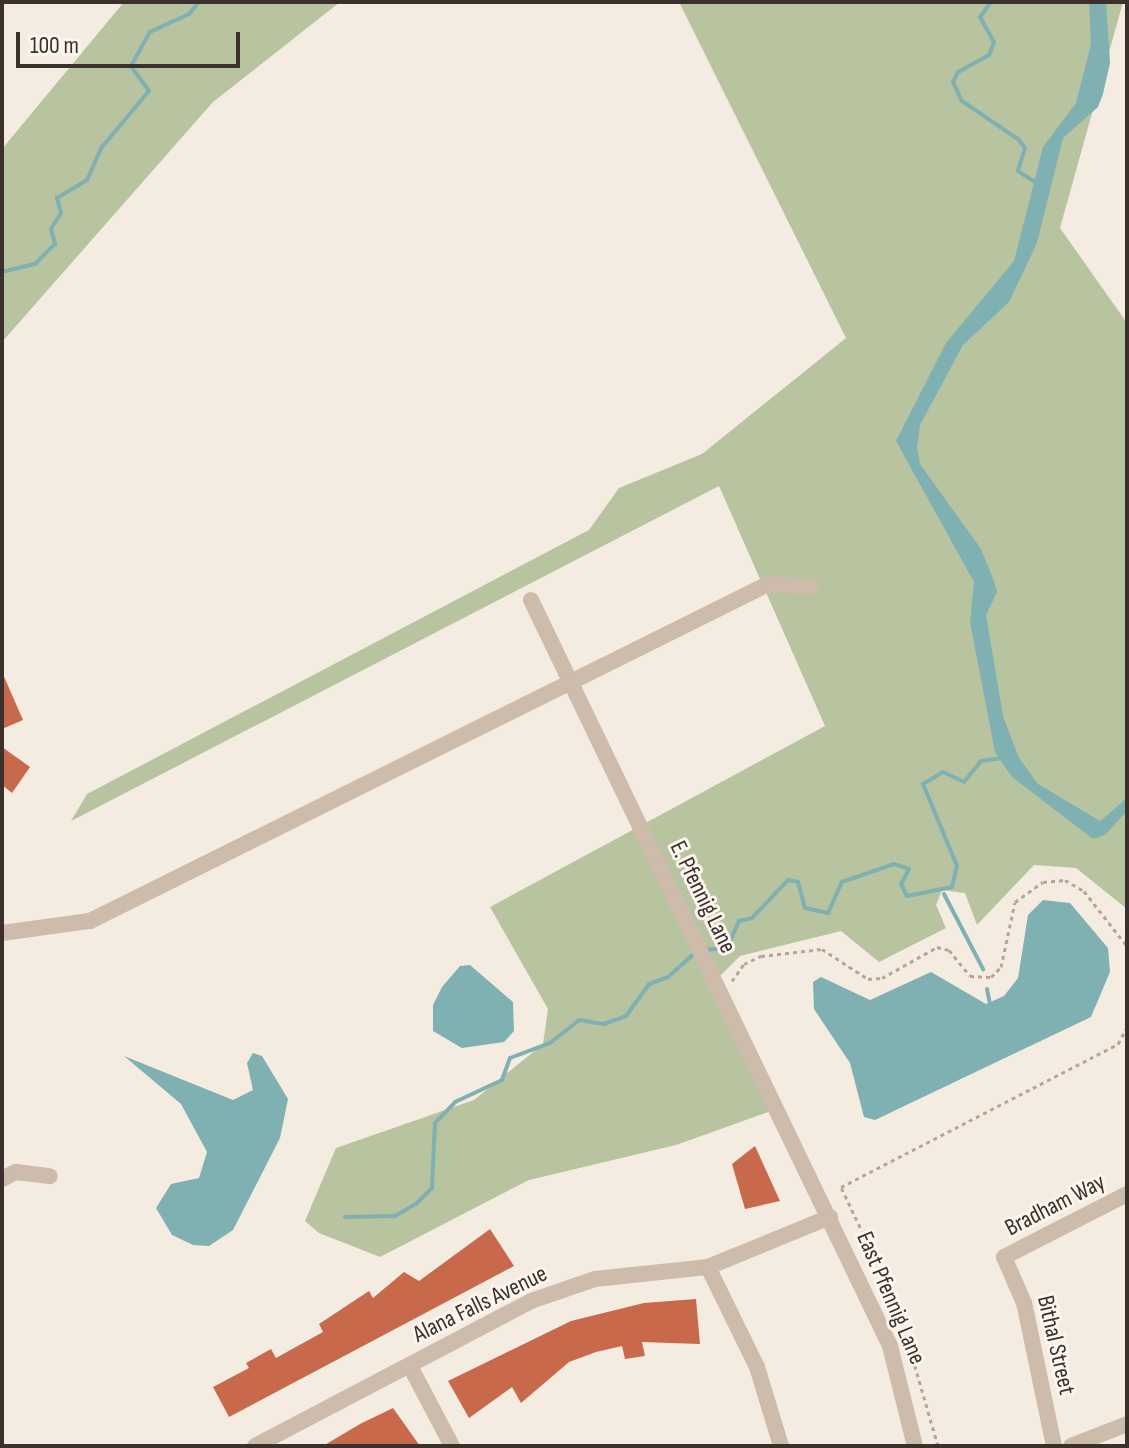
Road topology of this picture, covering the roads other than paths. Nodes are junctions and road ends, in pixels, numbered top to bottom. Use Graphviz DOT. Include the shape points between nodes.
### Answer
graph roads {
  1 [pos="811,587"];
  2 [pos="531,600"];
  3 [pos="573,682"];
  4 [pos="2,933"];
  5 [pos="50,1176"];
  6 [pos="2,1179"];
  7 [pos="1127,1194"];
  8 [pos="830,1217"];
  9 [pos="1004,1257"];
  10 [pos="708,1267"];
  11 [pos="410,1366"];
  12 [pos="1127,1424"];
  13 [pos="255,1446"];
  14 [pos="452,1446"];
  15 [pos="781,1446"];
  16 [pos="915,1446"];
  17 [pos="1054,1446"];
  18 [pos="1071,1446"];
  1 -- 3 [label="street" via="768,584"];
  2 -- 3 [label="street, E. Pfennig Lane"];
  3 -- 4 [label="street" via="90,921"];
  3 -- 8 [label="street, E. Pfennig Lane"];
  5 -- 6 [label="street" via="16,1172"];
  7 -- 9 [label="street, Bradham Way"];
  8 -- 10 [label="street, Alana Falls Avenue"];
  8 -- 16 [label="street, East Pfennig Lane" via="890,1346"];
  9 -- 17 [label="street, Bithal Street" via="1024,1303"];
  10 -- 11 [label="street, Alana Falls Avenue" via="569,1288"];
  10 -- 15 [label="street" via="757,1367"];
  11 -- 13 [label="street, Alana Falls Avenue"];
  11 -- 14 [label="street"];
  12 -- 18 [label="street"];
}
